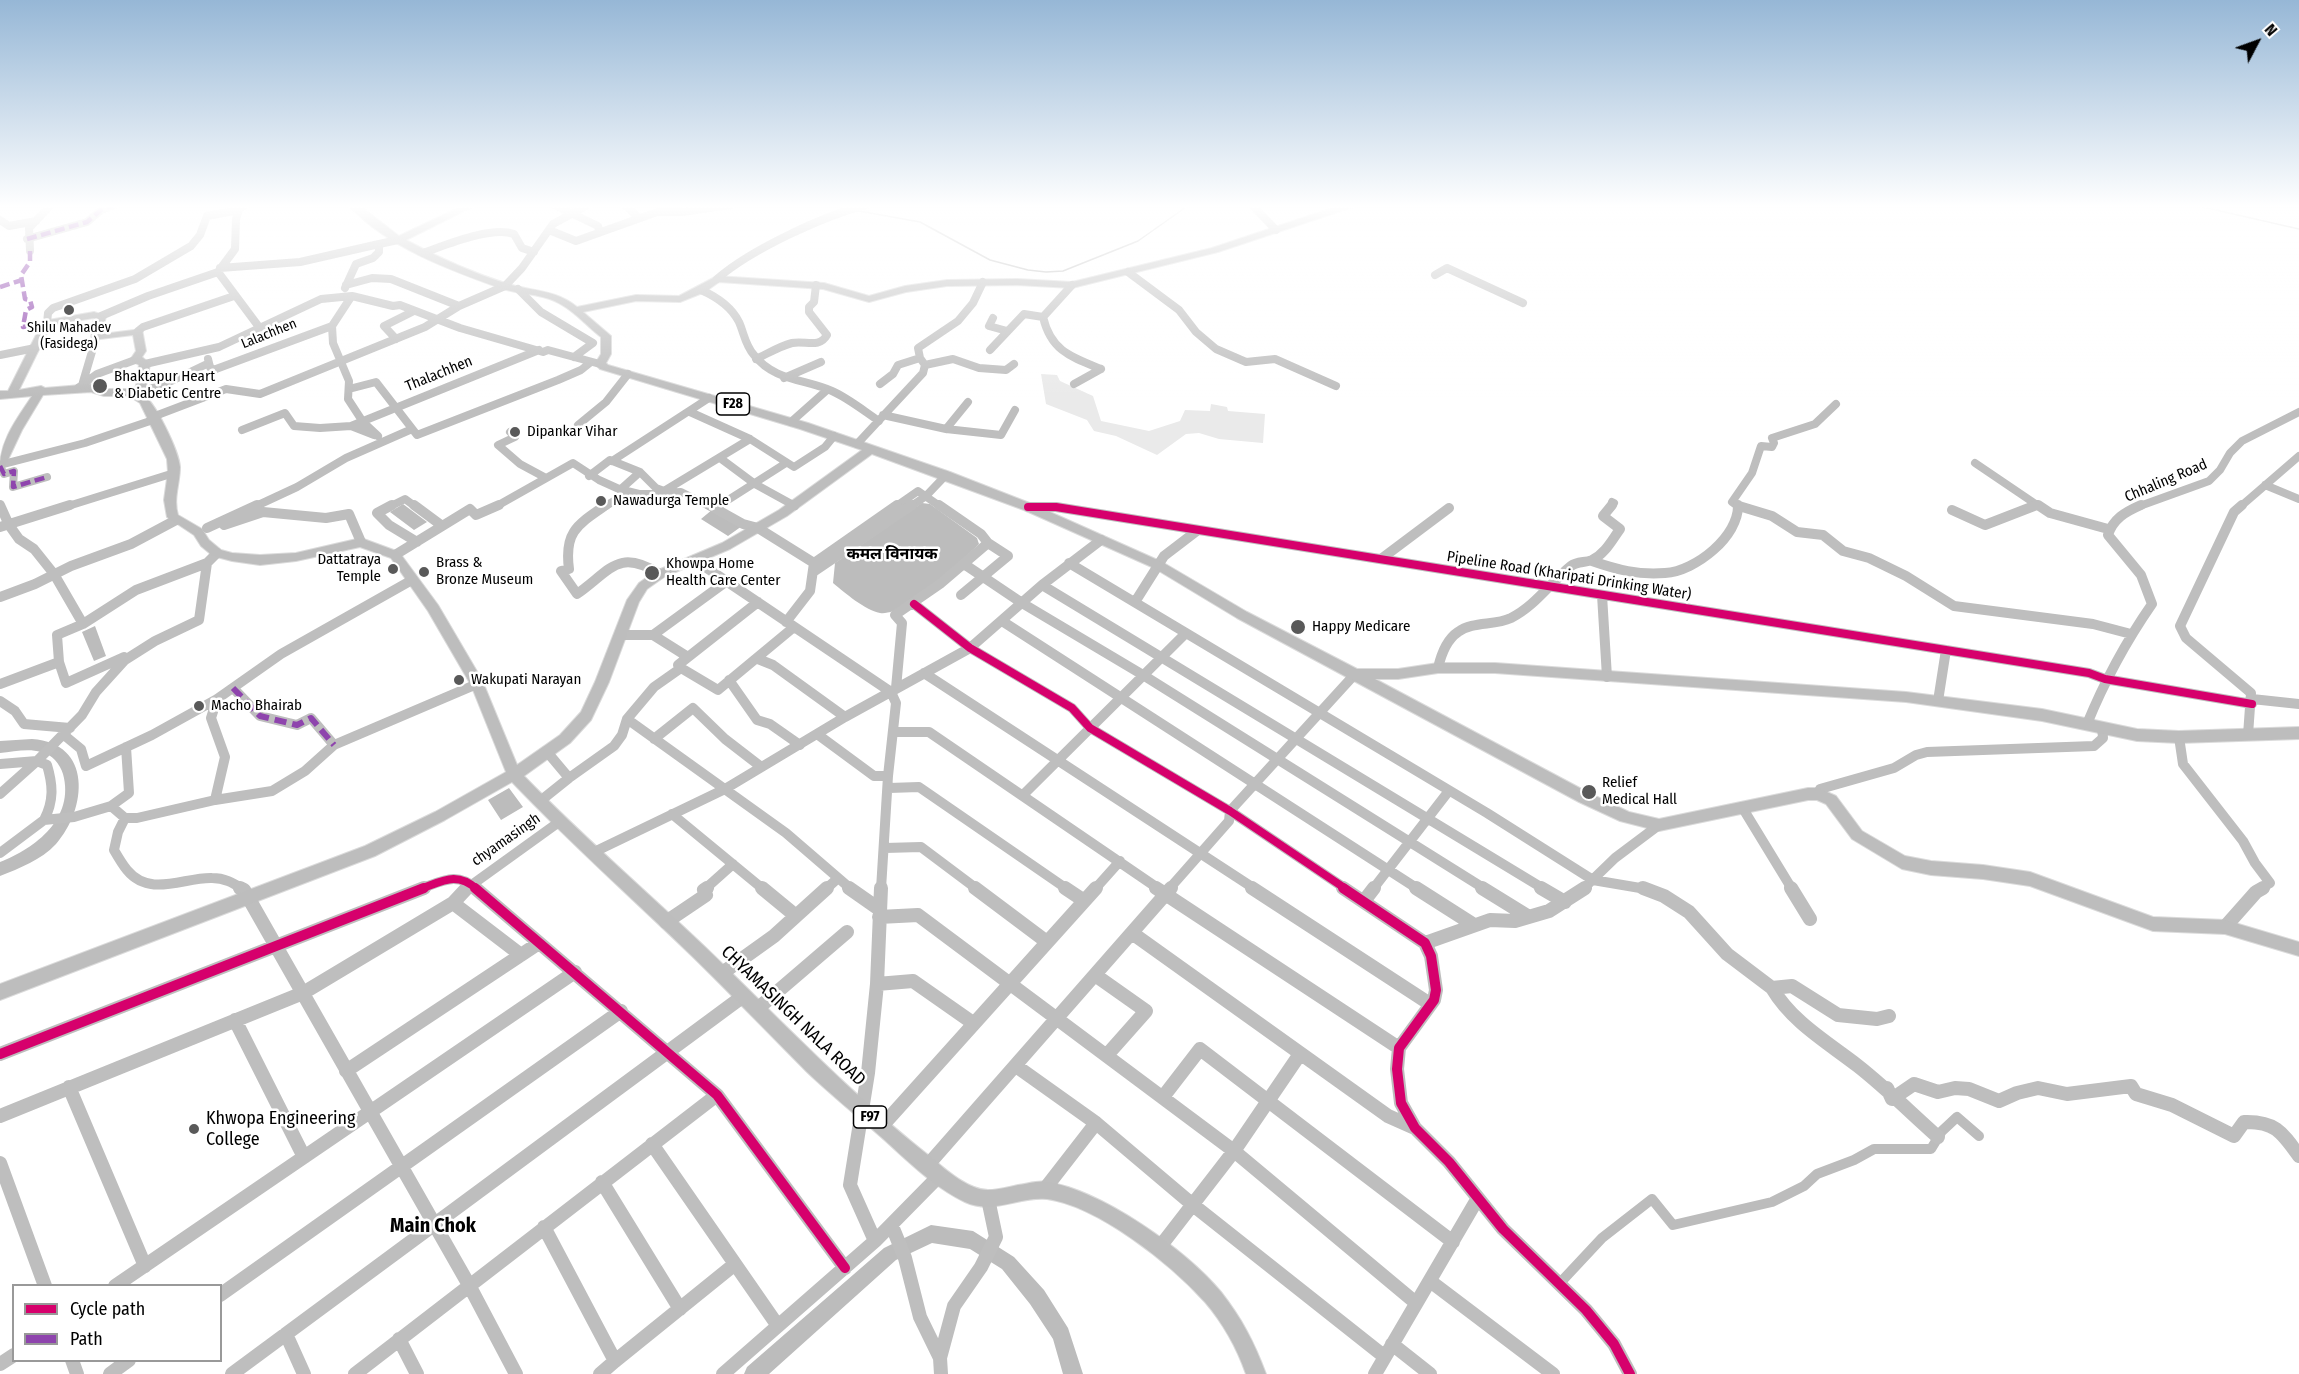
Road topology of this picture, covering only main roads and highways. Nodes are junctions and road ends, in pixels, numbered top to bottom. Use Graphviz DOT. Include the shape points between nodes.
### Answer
graph roads {
  1 [pos="463,269"];
  2 [pos="1140,269"];
  3 [pos="576,310"];
  4 [pos="41,390"];
  5 [pos="134,393"];
  6 [pos="6,395"];
  7 [pos="871,449"];
  8 [pos="0,465"];
  9 [pos="1355,674"];
  10 [pos="2299,733"];
  11 [pos="514,775"];
  12 [pos="2299,948"];
  13 [pos="0,992"];
  14 [pos="1256,1374"];
  1 -- 3 [label="main road" via="505,286 555,297"];
  2 -- 3 [label="main road" via="1072,285 926,285 869,299 816,285 717,279 680,298 636,298"];
  3 -- 7 [label="main road, F28" via="606,336 606,354 596,363"];
  4 -- 5 [label="main road" via="80,385 104,392"];
  4 -- 6 [label="main road"];
  4 -- 8 [label="main road"];
  5 -- 6 [label="main road" via="141,387 138,330 96,338 101,316 94,315 47,323"];
  5 -- 11 [label="main road" via="147,403 169,445 174,473 170,504 176,520 203,530 205,543 217,553 276,559 361,542 395,555 433,608 477,684"];
  7 -- 9 [label="main road, F28" via="1028,507 1158,565 1242,615"];
  7 -- 11 [label="main road" via="795,506 695,560 660,574 637,594 592,706 548,753"];
  9 -- 10 [label="main road, F28" via="1495,668 1938,701 2042,715 2128,734 2179,737"];
  9 -- 12 [label="main road" via="1614,812 1645,824 1659,825 1818,794 1834,802 1861,838 1902,862 2030,879 2153,924 2225,927"];
  11 -- 13 [label="main road" via="370,851"];
  11 -- 14 [label="main road, CHYAMASINGH NALA ROAD / F97" via="861,1110 933,1171 969,1195 988,1199 1044,1190 1079,1199 1121,1222 1159,1248 1213,1297 1244,1342"];
}
